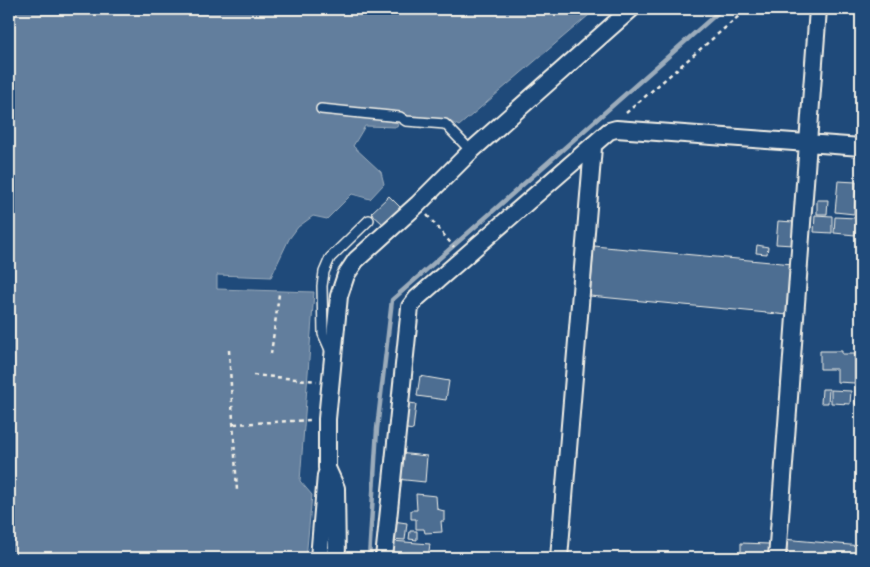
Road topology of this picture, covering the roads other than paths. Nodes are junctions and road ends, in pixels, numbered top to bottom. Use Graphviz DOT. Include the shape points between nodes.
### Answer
graph roads {
  1 [pos="631,9"];
  2 [pos="818,9"];
  3 [pos="321,109"];
  4 [pos="809,142"];
  5 [pos="593,147"];
  6 [pos="861,147"];
  7 [pos="471,151"];
  8 [pos="369,220"];
  9 [pos="332,356"];
  10 [pos="327,468"];
  11 [pos="319,558"];
  12 [pos="337,558"];
  13 [pos="384,558"];
  14 [pos="559,558"];
  15 [pos="777,558"];
  1 -- 7 [label="street"];
  2 -- 4 [label="street"];
  3 -- 7 [label="lane" via="445,124"];
  4 -- 5 [label="street" via="616,129"];
  4 -- 6 [label="street"];
  4 -- 15 [label="street"];
  5 -- 13 [label="street" via="513,212 417,298 410,308"];
  5 -- 14 [label="street"];
  7 -- 9 [label="street" via="356,260 346,275 339,296"];
  8 -- 9 [label="lane" via="330,258 324,272 323,334"];
  9 -- 10 [label="street"];
  10 -- 11 [label="street"];
  10 -- 12 [label="street" via="336,488"];
}
